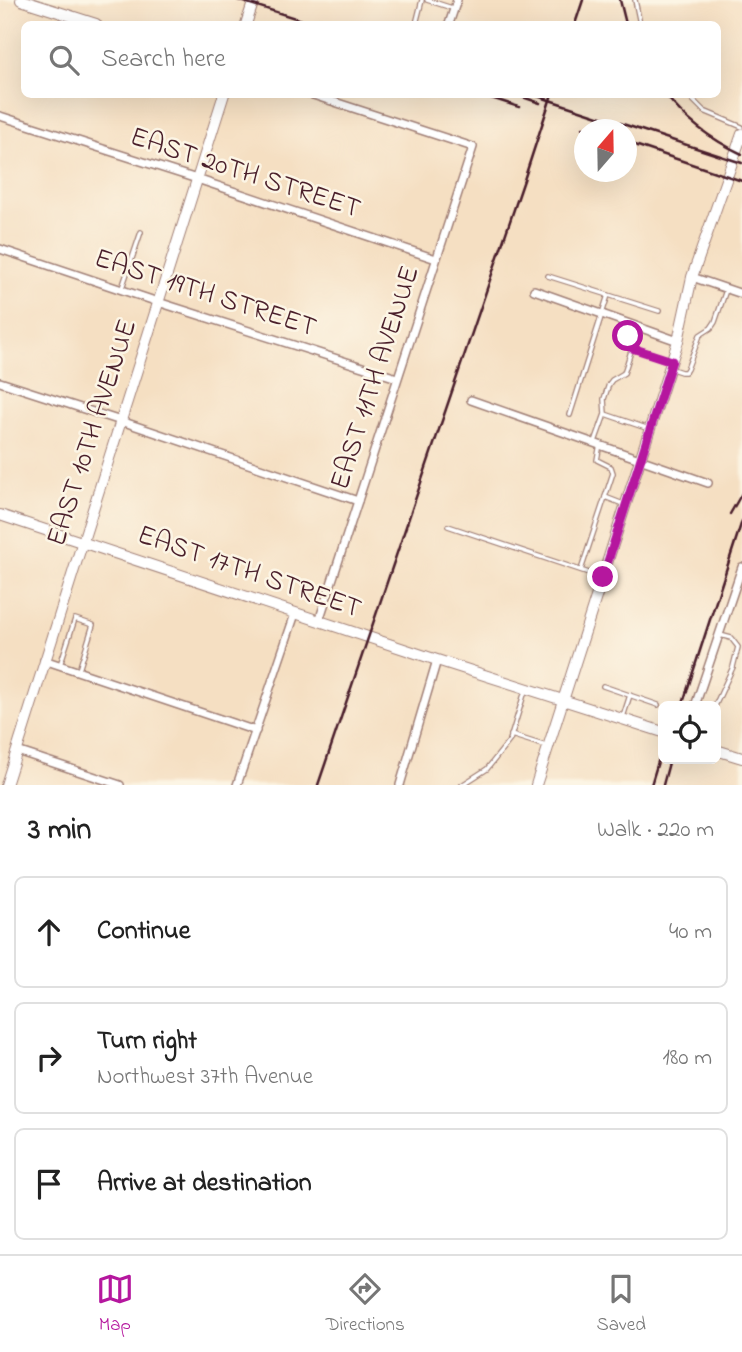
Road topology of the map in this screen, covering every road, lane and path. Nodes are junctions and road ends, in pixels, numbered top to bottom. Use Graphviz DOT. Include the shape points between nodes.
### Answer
graph roads {
  1 [pos="21,0"];
  2 [pos="254,0"];
  3 [pos="425,0"];
  4 [pos="635,0"];
  5 [pos="456,4"];
  6 [pos="87,21"];
  7 [pos="247,21"];
  8 [pos="417,21"];
  9 [pos="450,21"];
  10 [pos="639,21"];
  11 [pos="223,98"];
  12 [pos="322,98"];
  13 [pos="691,98"];
  14 [pos="0,116"];
  15 [pos="742,127"];
  16 [pos="742,134"];
  17 [pos="197,179"];
  18 [pos="141,232"];
  19 [pos="0,249"];
  20 [pos="436,259"];
  21 [pos="548,276"];
  22 [pos="692,277"];
  23 [pos="726,289"];
  24 [pos="121,290"];
  25 [pos="534,290"];
  26 [pos="742,294"];
  27 [pos="608,295"];
  28 [pos="158,302"];
  29 [pos="659,311"];
  30 [pos="602,314"];
  31 [pos="631,325"];
  32 [pos="678,341"];
  33 [pos="632,348"];
  34 [pos="671,364"];
  35 [pos="397,378"];
  36 [pos="0,382"];
  37 [pos="471,400"];
  38 [pos="605,414"];
  39 [pos="570,415"];
  40 [pos="121,421"];
  41 [pos="650,429"];
  42 [pos="598,443"];
  43 [pos="641,458"];
  44 [pos="708,483"];
  45 [pos="605,497"];
  46 [pos="358,501"];
  47 [pos="626,505"];
  48 [pos="0,515"];
  49 [pos="449,526"];
  50 [pos="82,541"];
  51 [pos="742,567"];
  52 [pos="581,570"];
  53 [pos="603,577"];
  54 [pos="295,614"];
  55 [pos="319,621"];
  56 [pos="719,634"];
  57 [pos="44,660"];
  58 [pos="437,660"];
  59 [pos="60,665"];
  60 [pos="79,672"];
  61 [pos="603,686"];
  62 [pos="526,689"];
  63 [pos="630,695"];
  64 [pos="563,701"];
  65 [pos="697,701"];
  66 [pos="717,701"];
  67 [pos="658,705"];
  68 [pos="622,719"];
  69 [pos="658,730"];
  70 [pos="257,731"];
  71 [pos="511,735"];
  72 [pos="548,747"];
  73 [pos="17,751"];
  74 [pos="721,752"];
  75 [pos="742,758"];
  76 [pos="6,785"];
  77 [pos="120,785"];
  78 [pos="237,785"];
  79 [pos="400,785"];
  80 [pos="462,785"];
  81 [pos="536,785"];
  1 -- 6 [label="street"];
  2 -- 7 [label="street"];
  3 -- 5 [label="lane"];
  3 -- 8 [label="lane"];
  4 -- 10 [label="lane"];
  5 -- 9 [label="street"];
  11 -- 17 [label="street, EAST 10TH AVENUE"];
  12 -- 20 [label="street, EAST 11TH AVENUE" via="473,147"];
  13 -- 15 [label="lane" via="704,111"];
  14 -- 17 [label="street, EAST 20TH STREET"];
  16 -- 22 [label="street"];
  17 -- 20 [label="street, EAST 20TH STREET"];
  17 -- 28 [label="street, EAST 10TH AVENUE"];
  18 -- 24 [label="lane"];
  19 -- 24 [label="street, EAST 19TH STREET"];
  20 -- 35 [label="street, EAST 11TH AVENUE"];
  21 -- 27 [label="lane"];
  22 -- 23 [label="street"];
  22 -- 32 [label="street"];
  23 -- 26 [label="street"];
  23 -- 34 [label="lane" via="715,322 700,335 685,372"];
  24 -- 28 [label="street, EAST 19TH STREET"];
  25 -- 30 [label="street"];
  27 -- 29 [label="lane"];
  27 -- 30 [label="lane"];
  28 -- 35 [label="street, EAST 19TH STREET"];
  28 -- 40 [label="street, EAST 10TH AVENUE"];
  30 -- 31 [label="street"];
  30 -- 39 [label="lane"];
  31 -- 32 [label="street"];
  31 -- 33 [label="lane"];
  32 -- 34 [label="street"];
  33 -- 34 [label="lane"];
  33 -- 38 [label="lane" via="624,373 609,384"];
  34 -- 41 [label="street"];
  35 -- 46 [label="street, EAST 11TH AVENUE"];
  36 -- 40 [label="street"];
  37 -- 42 [label="street"];
  38 -- 41 [label="lane"];
  38 -- 42 [label="lane"];
  40 -- 46 [label="street"];
  40 -- 50 [label="street, EAST 10TH AVENUE"];
  41 -- 43 [label="street"];
  42 -- 43 [label="street"];
  42 -- 45 [label="lane" via="597,460 613,473"];
  43 -- 44 [label="street"];
  43 -- 47 [label="street"];
  45 -- 47 [label="lane"];
  45 -- 52 [label="lane"];
  46 -- 55 [label="street, EAST 11TH AVENUE"];
  47 -- 53 [label="street"];
  48 -- 50 [label="street, EAST 17TH STREET"];
  49 -- 52 [label="lane"];
  50 -- 54 [label="street, EAST 17TH STREET"];
  50 -- 57 [label="street, EAST 10TH AVENUE"];
  51 -- 56 [label="street"];
  52 -- 53 [label="lane"];
  53 -- 64 [label="street"];
  54 -- 55 [label="street, EAST 17TH STREET"];
  54 -- 70 [label="street"];
  55 -- 58 [label="street, EAST 17TH STREET"];
  56 -- 65 [label="street"];
  56 -- 66 [label="lane" via="731,638 738,648"];
  57 -- 59 [label="street"];
  57 -- 73 [label="street, EAST 10TH AVENUE"];
  58 -- 62 [label="street, EAST 17TH STREET"];
  58 -- 79 [label="street"];
  59 -- 60 [label="street"];
  59 -- 60 [label="lane" via="75,619 93,625"];
  60 -- 70 [label="street"];
  61 -- 63 [label="lane"];
  62 -- 64 [label="street, EAST 17TH STREET"];
  62 -- 71 [label="lane"];
  63 -- 67 [label="lane"];
  63 -- 68 [label="lane"];
  64 -- 68 [label="street, EAST 17TH STREET"];
  64 -- 72 [label="street"];
  68 -- 69 [label="street, EAST 17TH STREET"];
  70 -- 78 [label="street"];
  71 -- 72 [label="lane"];
  71 -- 80 [label="lane" via="487,769"];
  72 -- 81 [label="street"];
  73 -- 76 [label="street, EAST 10TH AVENUE"];
  73 -- 77 [label="street"];
  74 -- 75 [label="street"];
}
